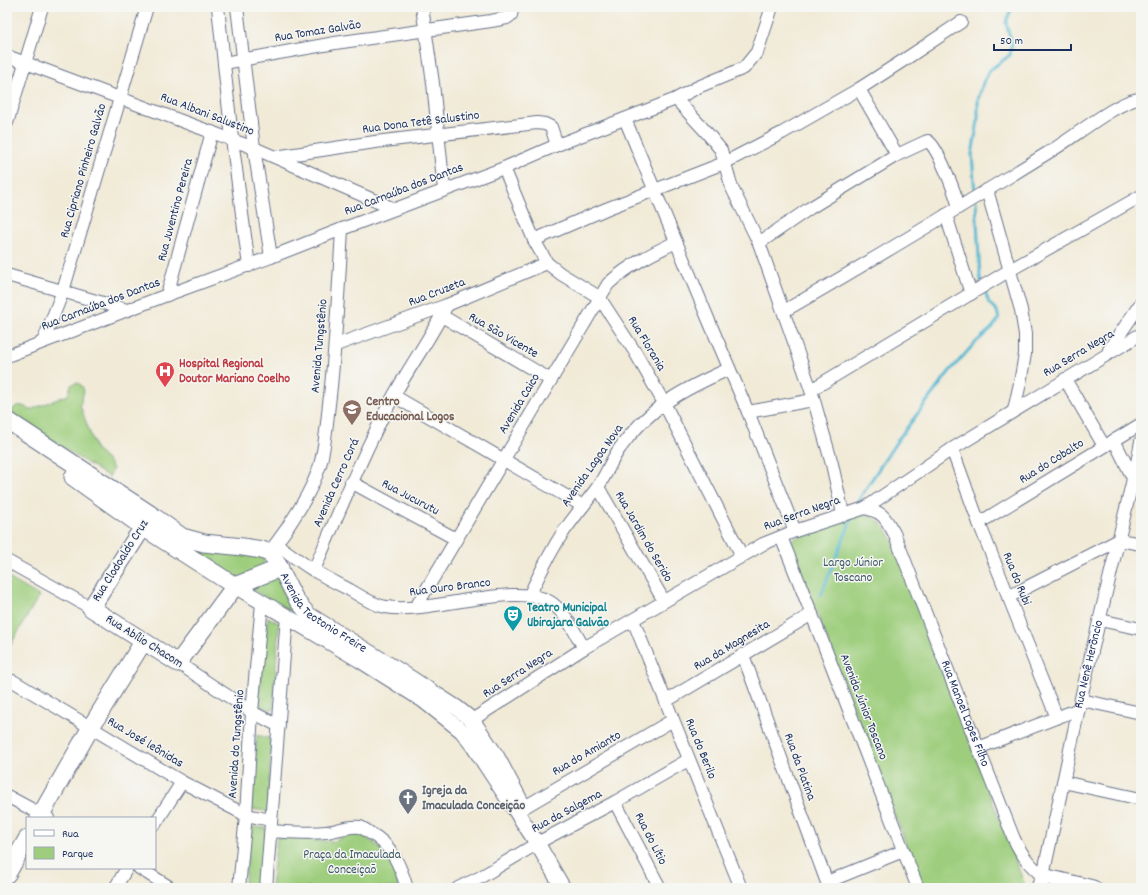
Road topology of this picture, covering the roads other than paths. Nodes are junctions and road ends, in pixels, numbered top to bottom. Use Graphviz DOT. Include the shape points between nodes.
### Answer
graph roads {
  1 [pos="42,7"];
  2 [pos="147,7"];
  3 [pos="218,7"];
  4 [pos="237,7"];
  5 [pos="422,7"];
  6 [pos="772,7"];
  7 [pos="511,11"];
  8 [pos="961,22"];
  9 [pos="425,30"];
  10 [pos="7,56"];
  11 [pos="244,59"];
  12 [pos="24,62"];
  13 [pos="224,63"];
  14 [pos="859,89"];
  15 [pos="120,97"];
  16 [pos="676,99"];
  17 [pos="1141,100"];
  18 [pos="625,119"];
  19 [pos="7,123"];
  20 [pos="212,132"];
  21 [pos="437,136"];
  22 [pos="232,139"];
  23 [pos="557,145"];
  24 [pos="254,148"];
  25 [pos="897,155"];
  26 [pos="274,156"];
  27 [pos="724,163"];
  28 [pos="504,168"];
  29 [pos="444,190"];
  30 [pos="655,190"];
  31 [pos="987,190"];
  32 [pos="1141,196"];
  33 [pos="959,207"];
  34 [pos="394,209"];
  35 [pos="946,214"];
  36 [pos="342,229"];
  37 [pos="534,240"];
  38 [pos="676,242"];
  39 [pos="759,243"];
  40 [pos="271,257"];
  41 [pos="547,263"];
  42 [pos="248,266"];
  43 [pos="1010,270"];
  44 [pos="7,275"];
  45 [pos="63,291"];
  46 [pos="971,294"];
  47 [pos="167,295"];
  48 [pos="599,296"];
  49 [pos="1141,303"];
  50 [pos="127,310"];
  51 [pos="444,311"];
  52 [pos="784,311"];
  53 [pos="1141,334"];
  54 [pos="43,342"];
  55 [pos="336,345"];
  56 [pos="1106,355"];
  57 [pos="7,356"];
  58 [pos="729,369"];
  59 [pos="1065,379"];
  60 [pos="550,380"];
  61 [pos="812,395"];
  62 [pos="394,396"];
  63 [pos="664,403"];
  64 [pos="1014,410"];
  65 [pos="748,412"];
  66 [pos="7,420"];
  67 [pos="1141,424"];
  68 [pos="7,431"];
  69 [pos="1141,441"];
  70 [pos="1109,443"];
  71 [pos="952,449"];
  72 [pos="1140,458"];
  73 [pos="503,460"];
  74 [pos="1133,478"];
  75 [pos="351,482"];
  76 [pos="598,487"];
  77 [pos="582,506"];
  78 [pos="864,508"];
  79 [pos="843,514"];
  80 [pos="146,521"];
  81 [pos="979,523"];
  82 [pos="795,531"];
  83 [pos="781,537"];
  84 [pos="456,539"];
  85 [pos="1119,540"];
  86 [pos="1141,544"];
  87 [pos="272,548"];
  88 [pos="742,556"];
  89 [pos="7,560"];
  90 [pos="309,567"];
  91 [pos="280,568"];
  92 [pos="235,586"];
  93 [pos="529,596"];
  94 [pos="1008,597"];
  95 [pos="664,601"];
  96 [pos="262,603"];
  97 [pos="416,607"];
  98 [pos="91,608"];
  99 [pos="812,614"];
  100 [pos="287,616"];
  101 [pos="633,620"];
  102 [pos="1100,620"];
  103 [pos="1141,629"];
  104 [pos="144,642"];
  105 [pos="584,648"];
  106 [pos="743,655"];
  107 [pos="371,660"];
  108 [pos="178,663"];
  109 [pos="8,680"];
  110 [pos="666,701"];
  111 [pos="1080,704"];
  112 [pos="252,712"];
  113 [pos="1141,712"];
  114 [pos="1056,718"];
  115 [pos="472,720"];
  116 [pos="673,720"];
  117 [pos="279,726"];
  118 [pos="91,727"];
  119 [pos="978,748"];
  120 [pos="688,760"];
  121 [pos="182,782"];
  122 [pos="1063,782"];
  123 [pos="7,796"];
  124 [pos="1141,799"];
  125 [pos="615,802"];
  126 [pos="520,809"];
  127 [pos="246,815"];
  128 [pos="43,817"];
  129 [pos="156,822"];
  130 [pos="271,826"];
  131 [pos="26,841"];
  132 [pos="540,842"];
  133 [pos="903,851"];
  134 [pos="125,869"];
  135 [pos="141,869"];
  136 [pos="7,874"];
  137 [pos="1041,882"];
  138 [pos="479,883"];
  139 [pos="828,885"];
  140 [pos="115,888"];
  141 [pos="171,888"];
  142 [pos="239,888"];
  143 [pos="266,888"];
  144 [pos="406,888"];
  145 [pos="458,888"];
  146 [pos="564,888"];
  147 [pos="574,888"];
  148 [pos="660,888"];
  149 [pos="740,888"];
  150 [pos="918,888"];
  151 [pos="1093,888"];
  1 -- 12 [label="street"];
  2 -- 15 [label="street, Rua Cipriano Pinheiro Galvão"];
  3 -- 13 [label="street"];
  4 -- 11 [label="street"];
  5 -- 9 [label="street"];
  6 -- 16 [label="street, Rua Carnaúba dos Dantas" via="756,52 744,68"];
  7 -- 9 [label="street, Rua Tomaz Galvão" via="507,18"];
  8 -- 14 [label="street"];
  9 -- 11 [label="street, Rua Tomaz Galvão" via="335,42"];
  9 -- 21 [label="street"];
  10 -- 12 [label="street, Rua Albani Salustino"];
  11 -- 13 [label="street, Rua Tomaz Galvão"];
  11 -- 24 [label="street"];
  12 -- 15 [label="street, Rua Albani Salustino"];
  12 -- 19 [label="street"];
  13 -- 22 [label="street"];
  14 -- 25 [label="street"];
  14 -- 27 [label="street"];
  15 -- 20 [label="street, Rua Albani Salustino"];
  15 -- 45 [label="street, Rua Cipriano Pinheiro Galvão"];
  16 -- 18 [label="street, Rua Carnaúba dos Dantas"];
  16 -- 27 [label="street" via="721,150"];
  17 -- 31 [label="street" via="1134,99 1115,109"];
  18 -- 23 [label="street, Rua Carnaúba dos Dantas"];
  18 -- 30 [label="street"];
  20 -- 22 [label="street, Rua Albani Salustino"];
  20 -- 47 [label="street, Rua Juventino Pereira"];
  21 -- 23 [label="street, Rua Dona Tetê Salustino" via="523,124 541,124 550,126"];
  21 -- 26 [label="street, Rua Dona Tetê Salustino"];
  21 -- 29 [label="street"];
  22 -- 24 [label="street, Rua Albani Salustino"];
  22 -- 42 [label="street"];
  23 -- 28 [label="street, Rua Carnaúba dos Dantas"];
  24 -- 26 [label="street, Rua Albani Salustino"];
  24 -- 40 [label="street"];
  25 -- 33 [label="street" via="925,142 931,143 950,181"];
  25 -- 39 [label="street" via="810,208"];
  26 -- 34 [label="street, Rua Albani Salustino"];
  27 -- 30 [label="street"];
  27 -- 39 [label="street" via="732,188"];
  28 -- 29 [label="street, Rua Carnaúba dos Dantas"];
  28 -- 37 [label="street, Rua Florania"];
  29 -- 34 [label="street, Rua Carnaúba dos Dantas"];
  30 -- 37 [label="street" via="606,208"];
  30 -- 38 [label="street"];
  31 -- 33 [label="street"];
  31 -- 43 [label="street"];
  32 -- 43 [label="street"];
  33 -- 35 [label="street"];
  34 -- 36 [label="street, Rua Carnaúba dos Dantas"];
  35 -- 46 [label="street"];
  35 -- 52 [label="street"];
  36 -- 40 [label="street, Rua Carnaúba dos Dantas"];
  36 -- 55 [label="street, Avenida Tungstênio"];
  37 -- 41 [label="street, Rua Florania"];
  38 -- 48 [label="street, Avenida Caico" via="622,271"];
  38 -- 58 [label="street"];
  39 -- 52 [label="street"];
  40 -- 42 [label="street, Rua Carnaúba dos Dantas"];
  41 -- 48 [label="street, Rua Florania"];
  41 -- 51 [label="street, Rua Cruzeta"];
  42 -- 47 [label="street, Rua Carnaúba dos Dantas"];
  43 -- 46 [label="street"];
  43 -- 64 [label="street" via="1025,334 1025,354"];
  44 -- 45 [label="street"];
  45 -- 50 [label="street"];
  45 -- 54 [label="street, Rua Cipriano Pinheiro Galvão"];
  46 -- 61 [label="street"];
  47 -- 50 [label="street, Rua Carnaúba dos Dantas"];
  48 -- 60 [label="street, Avenida Caico"];
  48 -- 63 [label="street, Rua Florania"];
  49 -- 56 [label="street"];
  50 -- 54 [label="street, Rua Carnaúba dos Dantas"];
  51 -- 55 [label="street, Rua Cruzeta"];
  51 -- 60 [label="street, Rua São Vicente"];
  51 -- 62 [label="street, Avenida Cerro Corá"];
  52 -- 61 [label="street"];
  53 -- 56 [label="street, Rua Serra Negra"];
  54 -- 57 [label="street, Rua Carnaúba dos Dantas"];
  55 -- 87 [label="street, Avenida Tungstênio" via="320,466 296,514"];
  56 -- 59 [label="street, Rua Serra Negra"];
  58 -- 63 [label="street, Avenida Lagoa Nova" via="699,382"];
  58 -- 65 [label="street"];
  59 -- 64 [label="street, Rua Serra Negra"];
  59 -- 70 [label="street"];
  60 -- 73 [label="street, Avenida Caico"];
  61 -- 65 [label="street"];
  61 -- 79 [label="street"];
  62 -- 73 [label="street"];
  62 -- 75 [label="street, Avenida Cerro Corá"];
  63 -- 76 [label="street, Avenida Lagoa Nova" via="644,420 622,445"];
  63 -- 88 [label="street, Rua Florania"];
  64 -- 71 [label="street, Rua Serra Negra"];
  65 -- 82 [label="street"];
  66 -- 80 [label="main road, Avenida Teotonio Freire"];
  67 -- 70 [label="street, Rua do Cobalto"];
  68 -- 80 [label="main road, Avenida Teotonio Freire"];
  69 -- 72 [label="street, Rua Nenê Herôncio"];
  70 -- 74 [label="street"];
  70 -- 81 [label="street, Rua do Cobalto"];
  71 -- 78 [label="street, Rua Serra Negra"];
  71 -- 81 [label="street, Rua do Rubi"];
  72 -- 74 [label="street, Rua Nenê Herôncio"];
  73 -- 77 [label="street"];
  73 -- 84 [label="street, Avenida Caico"];
  74 -- 85 [label="street, Rua Nenê Herôncio"];
  75 -- 84 [label="street, Rua Jucurutu"];
  75 -- 90 [label="street, Avenida Cerro Corá"];
  76 -- 77 [label="street, Avenida Lagoa Nova"];
  76 -- 95 [label="street, Rua Jardim do Serido"];
  77 -- 93 [label="street, Avenida Lagoa Nova" via="562,534"];
  78 -- 79 [label="street, Rua Serra Negra"];
  78 -- 119 [label="street, Rua Manoel Lopes Filho" via="879,512 894,533"];
  79 -- 82 [label="street, Rua Serra Negra"];
  80 -- 87 [label="main road, Avenida Teotonio Freire" via="182,537 204,543"];
  80 -- 92 [label="main road, Avenida Teotonio Freire"];
  80 -- 98 [label="main road, Rua Clodoaldo Cruz"];
  81 -- 94 [label="street, Rua do Rubi"];
  82 -- 83 [label="street, Rua Serra Negra"];
  83 -- 88 [label="street, Rua Serra Negra"];
  83 -- 99 [label="street, Avenida Júnior Toscano"];
  84 -- 97 [label="street, Avenida Caico"];
  85 -- 86 [label="street"];
  85 -- 94 [label="street"];
  85 -- 102 [label="street, Rua Nenê Herôncio"];
  87 -- 90 [label="street, Rua Ouro Branco"];
  87 -- 91 [label="main road, Avenida Teotonio Freire"];
  88 -- 95 [label="street, Rua Serra Negra"];
  89 -- 98 [label="street, Rua Abílio Chacom"];
  90 -- 91 [label="street"];
  90 -- 97 [label="street, Rua Ouro Branco" via="384,607"];
  91 -- 92 [label="main road"];
  91 -- 107 [label="street, Avenida Teotonio Freire" via="302,608"];
  92 -- 96 [label="street, Avenida Teotonio Freire"];
  92 -- 108 [label="main road"];
  93 -- 97 [label="street, Rua Ouro Branco" via="487,597"];
  93 -- 105 [label="street, Rua Ouro Branco" via="553,603 566,617"];
  94 -- 114 [label="street, Rua do Rubi"];
  95 -- 101 [label="street, Rua Serra Negra"];
  96 -- 100 [label="street, Avenida Teotonio Freire"];
  96 -- 112 [label="street, Avenida do Tungstênio"];
  98 -- 104 [label="main road, Rua Abílio Chacom"];
  99 -- 106 [label="street, Rua da Magnesita"];
  99 -- 133 [label="street, Avenida Júnior Toscano"];
  100 -- 107 [label="street, Avenida Teotonio Freire"];
  100 -- 117 [label="street"];
  101 -- 105 [label="street, Rua Serra Negra"];
  101 -- 110 [label="street, Rua do Berilo"];
  102 -- 103 [label="street"];
  102 -- 111 [label="street, Rua Nenê Herôncio"];
  104 -- 108 [label="main road, Rua Abílio Chacom"];
  104 -- 118 [label="main road"];
  105 -- 115 [label="street, Rua Serra Negra"];
  106 -- 110 [label="street, Rua da Magnesita"];
  106 -- 139 [label="street, Rua da Platina"];
  107 -- 115 [label="street, Avenida Teotonio Freire" via="457,708"];
  107 -- 126 [label="street, Avenida Teotonio Freire" via="452,721"];
  108 -- 112 [label="street, Rua Abílio Chacom"];
  109 -- 118 [label="street, Rua José leônidas"];
  110 -- 116 [label="street, Rua do Berilo"];
  111 -- 113 [label="street"];
  111 -- 114 [label="street"];
  111 -- 122 [label="street, Rua Nenê Herôncio"];
  112 -- 117 [label="street, Rua Abílio Chacom"];
  112 -- 127 [label="street, Avenida do Tungstênio"];
  114 -- 119 [label="street"];
  115 -- 126 [label="street, Avenida Teotonio Freire" via="497,757"];
  116 -- 120 [label="street, Rua do Berilo"];
  116 -- 126 [label="street, Rua do Amianto"];
  117 -- 130 [label="street"];
  118 -- 121 [label="street, Rua José leônidas"];
  118 -- 128 [label="main road"];
  119 -- 137 [label="street, Rua Manoel Lopes Filho" via="1014,839"];
  120 -- 125 [label="street, Rua da Salgema"];
  120 -- 149 [label="street, Rua do Berilo"];
  121 -- 127 [label="street, Rua José leônidas"];
  121 -- 129 [label="street"];
  122 -- 124 [label="street"];
  122 -- 137 [label="street, Rua Nenê Herôncio"];
  123 -- 128 [label="street"];
  125 -- 132 [label="street, Rua da Salgema"];
  125 -- 148 [label="street, Rua do Lítio"];
  126 -- 132 [label="street, Avenida Teotonio Freire"];
  127 -- 130 [label="street, Rua José leônidas"];
  127 -- 142 [label="street, Avenida do Tungstênio"];
  130 -- 143 [label="street"];
  130 -- 144 [label="street, Rua José leônidas" via="313,833 361,827 387,845 401,870"];
  131 -- 136 [label="main road"];
  132 -- 138 [label="street, Rua da Salgema"];
  132 -- 146 [label="street, Avenida Teotonio Freire"];
  132 -- 147 [label="street, Avenida Teotonio Freire"];
  133 -- 139 [label="street"];
  133 -- 150 [label="street, Avenida Júnior Toscano"];
  134 -- 140 [label="street"];
  135 -- 141 [label="street"];
  137 -- 151 [label="street, Rua Manoel Lopes Filho"];
  138 -- 145 [label="street, Rua da Salgema"];
}
